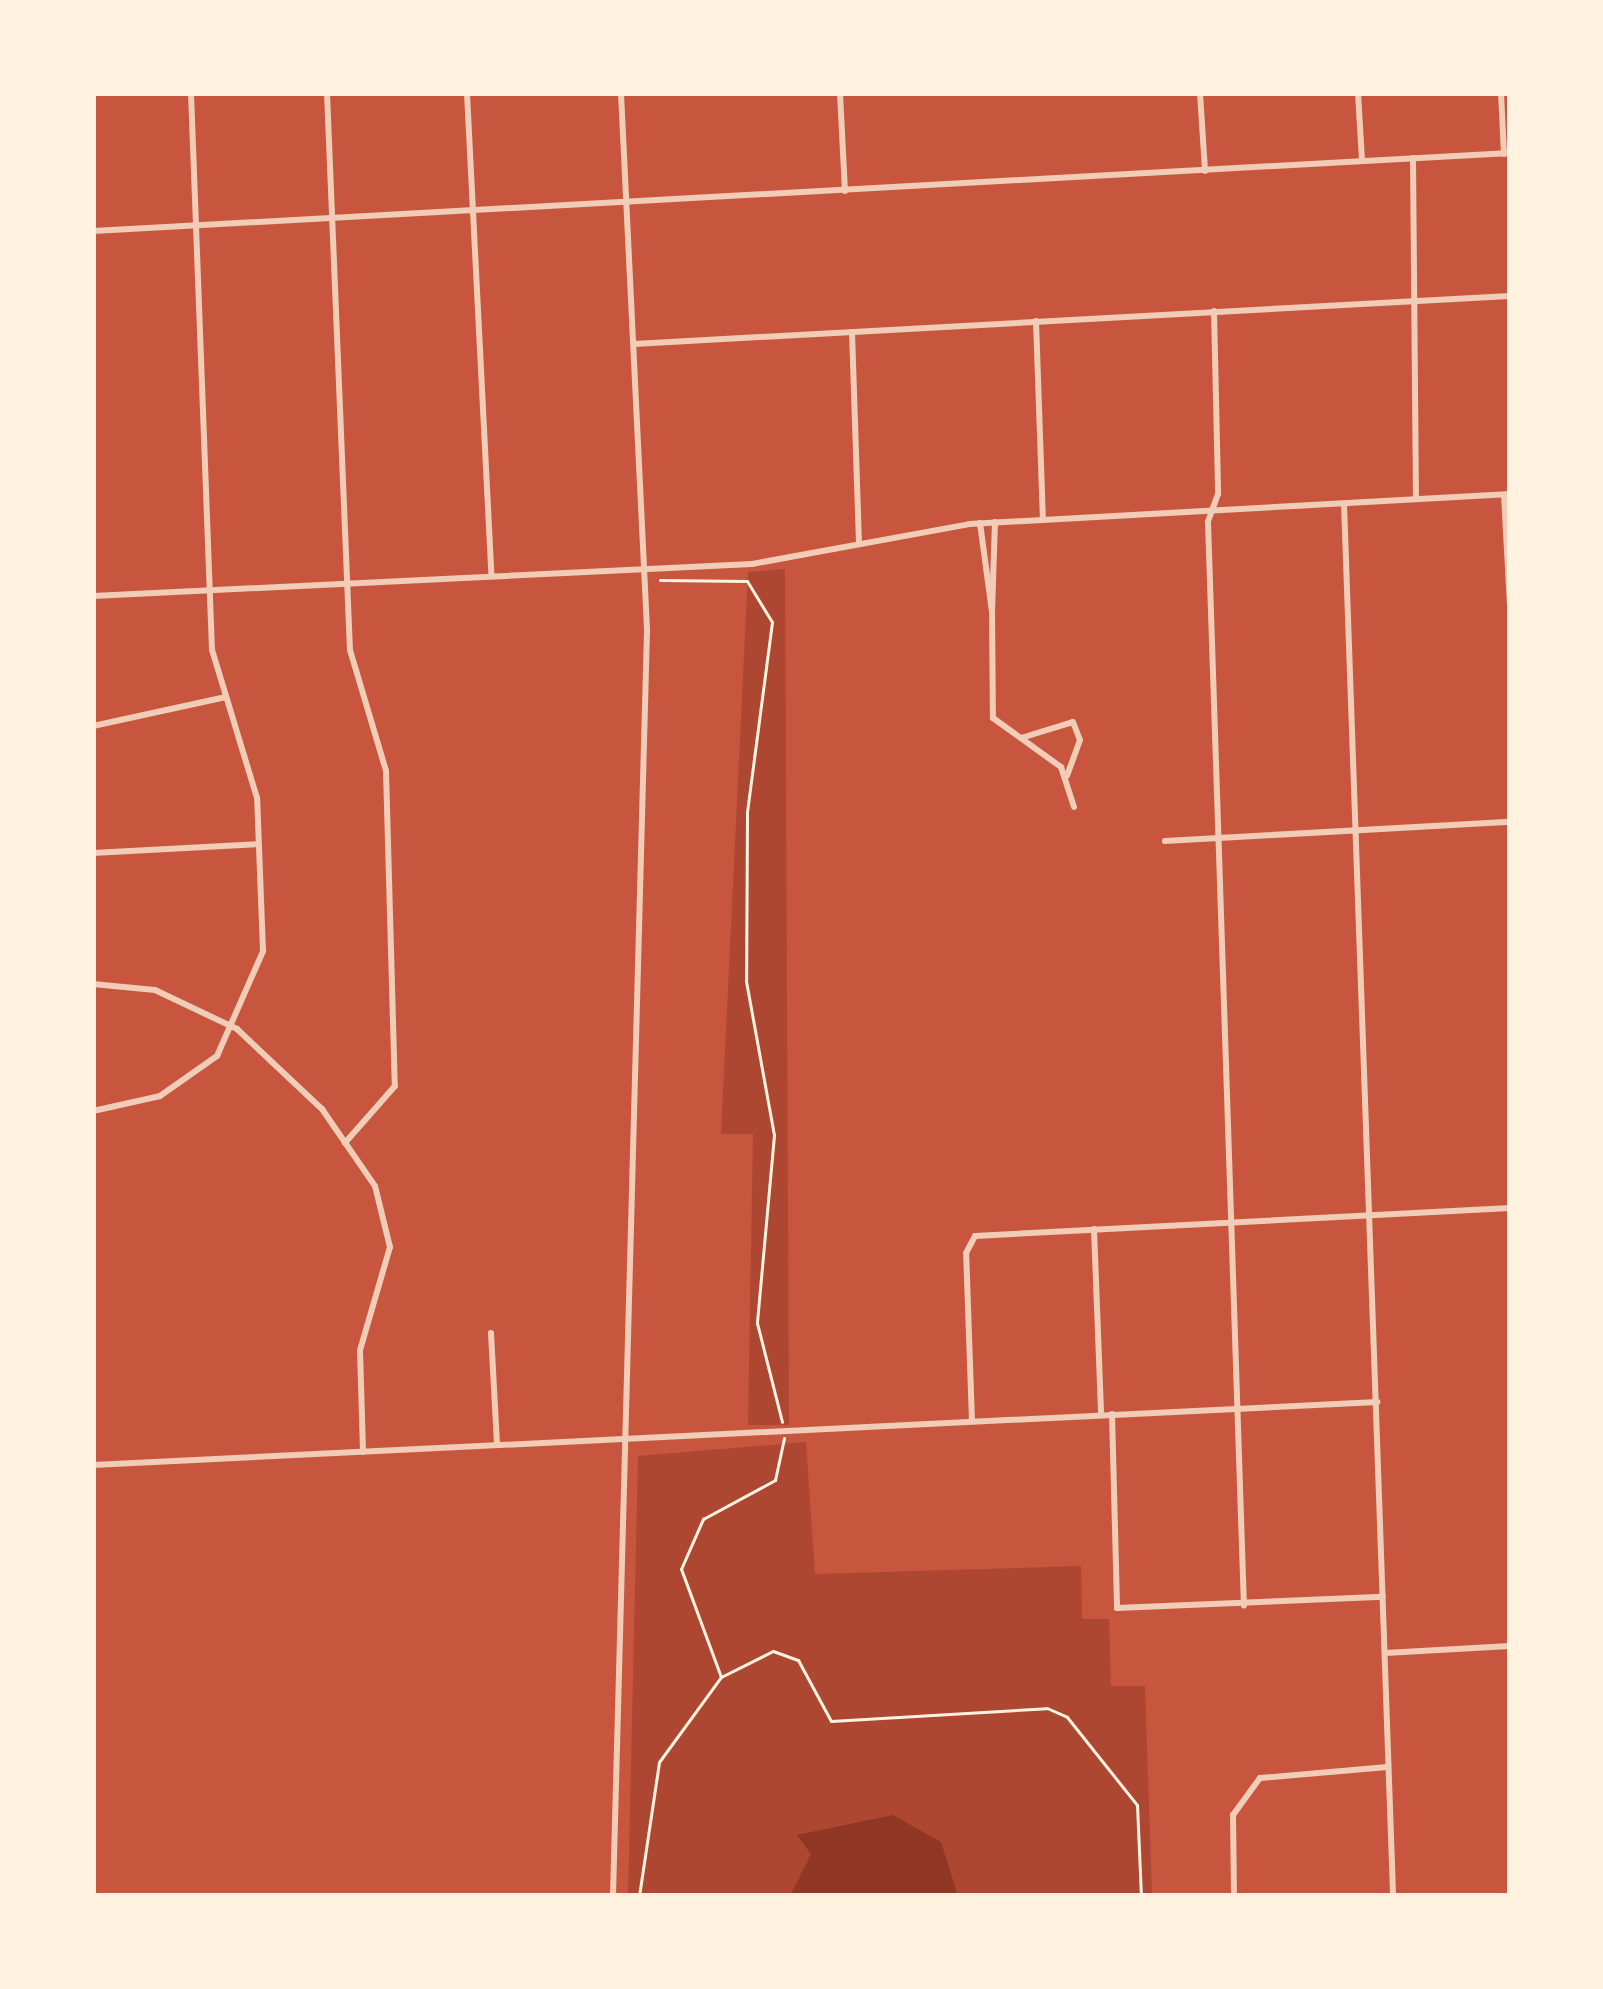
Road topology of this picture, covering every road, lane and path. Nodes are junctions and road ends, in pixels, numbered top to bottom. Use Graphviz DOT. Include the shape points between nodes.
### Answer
graph roads {
  1 [pos="191,93"];
  2 [pos="327,93"];
  3 [pos="467,93"];
  4 [pos="621,93"];
  5 [pos="840,93"];
  6 [pos="1200,93"];
  7 [pos="1358,93"];
  8 [pos="1501,93"];
  9 [pos="1507,153"];
  10 [pos="1413,158"];
  11 [pos="1362,161"];
  12 [pos="1204,171"];
  13 [pos="845,192"];
  14 [pos="626,204"];
  15 [pos="473,211"];
  16 [pos="329,217"];
  17 [pos="194,225"];
  18 [pos="93,231"];
  19 [pos="1510,296"];
  20 [pos="1414,302"];
  21 [pos="1214,311"];
  22 [pos="1036,321"];
  23 [pos="853,332"];
  24 [pos="634,344"];
  25 [pos="1507,495"];
  26 [pos="1416,500"];
  27 [pos="1344,504"];
  28 [pos="1212,510"];
  29 [pos="1043,520"];
  30 [pos="995,522"];
  31 [pos="980,523"];
  32 [pos="859,544"];
  33 [pos="645,568"];
  34 [pos="491,576"];
  35 [pos="660,580"];
  36 [pos="349,583"];
  37 [pos="208,592"];
  38 [pos="93,596"];
  39 [pos="1510,605"];
  40 [pos="992,612"];
  41 [pos="226,697"];
  42 [pos="93,726"];
  43 [pos="1018,739"];
  44 [pos="1066,780"];
  45 [pos="1073,807"];
  46 [pos="1510,822"];
  47 [pos="1358,830"];
  48 [pos="1219,838"];
  49 [pos="1165,841"];
  50 [pos="258,844"];
  51 [pos="93,853"];
  52 [pos="93,984"];
  53 [pos="237,1029"];
  54 [pos="93,1111"];
  55 [pos="345,1143"];
  56 [pos="1510,1208"];
  57 [pos="1370,1215"];
  58 [pos="1232,1222"];
  59 [pos="1094,1229"];
  60 [pos="491,1333"];
  61 [pos="1510,1388"];
  62 [pos="1377,1402"];
  63 [pos="1237,1410"];
  64 [pos="1112,1414"];
  65 [pos="1510,1414"];
  66 [pos="1101,1415"];
  67 [pos="972,1421"];
  68 [pos="784,1432"];
  69 [pos="629,1438"];
  70 [pos="497,1444"];
  71 [pos="363,1452"];
  72 [pos="93,1465"];
  73 [pos="1383,1597"];
  74 [pos="1244,1605"];
  75 [pos="1510,1646"];
  76 [pos="1385,1653"];
  77 [pos="721,1677"];
  78 [pos="1388,1767"];
  79 [pos="613,1896"];
  80 [pos="639,1896"];
  81 [pos="1141,1896"];
  82 [pos="1234,1896"];
  83 [pos="1393,1896"];
  1 -- 17 [label="street"];
  2 -- 16 [label="street"];
  3 -- 15 [label="street"];
  4 -- 14 [label="street"];
  5 -- 13 [label="street"];
  6 -- 12 [label="street"];
  7 -- 11 [label="street"];
  8 -- 9 [label="street"];
  9 -- 10 [label="street"];
  10 -- 11 [label="street"];
  10 -- 20 [label="street"];
  11 -- 12 [label="street"];
  12 -- 13 [label="street"];
  13 -- 14 [label="street"];
  14 -- 15 [label="street"];
  14 -- 24 [label="street"];
  15 -- 16 [label="street"];
  15 -- 34 [label="street"];
  16 -- 17 [label="street"];
  16 -- 36 [label="street"];
  17 -- 18 [label="street"];
  17 -- 37 [label="street"];
  19 -- 20 [label="street"];
  20 -- 21 [label="street"];
  20 -- 26 [label="street"];
  21 -- 22 [label="street"];
  21 -- 28 [label="street"];
  22 -- 23 [label="street"];
  22 -- 29 [label="street"];
  23 -- 24 [label="street"];
  23 -- 32 [label="street"];
  24 -- 33 [label="street"];
  25 -- 26 [label="street"];
  25 -- 39 [label="street"];
  26 -- 27 [label="street"];
  27 -- 28 [label="street"];
  27 -- 47 [label="street"];
  28 -- 29 [label="street"];
  28 -- 48 [label="street"];
  29 -- 30 [label="street"];
  30 -- 31 [label="street"];
  30 -- 40 [label="street"];
  31 -- 32 [label="street"];
  31 -- 40 [label="street"];
  32 -- 33 [label="street"];
  33 -- 34 [label="street"];
  33 -- 69 [label="street"];
  34 -- 36 [label="street"];
  35 -- 68 [label="path" via="747,581 772,622 747,813 746,981 774,1136 757,1323"];
  36 -- 37 [label="street"];
  36 -- 55 [label="street" via="350,650 386,771 395,1087"];
  37 -- 38 [label="street"];
  37 -- 41 [label="street"];
  40 -- 43 [label="street" via="986,695"];
  41 -- 42 [label="street"];
  41 -- 50 [label="street" via="257,798"];
  43 -- 44 [label="street"];
  43 -- 44 [label="street" via="1073,722 1080,740"];
  44 -- 45 [label="street"];
  46 -- 47 [label="street"];
  47 -- 48 [label="street"];
  47 -- 57 [label="street"];
  48 -- 49 [label="street"];
  48 -- 58 [label="street"];
  50 -- 51 [label="street"];
  50 -- 53 [label="street" via="263,951"];
  52 -- 53 [label="street" via="155,990"];
  53 -- 54 [label="street" via="189,1080"];
  53 -- 55 [label="street"];
  55 -- 71 [label="street" via="389,1213 360,1350"];
  56 -- 57 [label="street"];
  57 -- 58 [label="street"];
  57 -- 62 [label="street"];
  58 -- 59 [label="street"];
  58 -- 63 [label="street"];
  59 -- 66 [label="street"];
  59 -- 67 [label="street" via="982,1234 968,1247"];
  60 -- 70 [label="street"];
  61 -- 65 [label="street"];
  62 -- 63 [label="street"];
  62 -- 73 [label="street"];
  63 -- 64 [label="street"];
  63 -- 74 [label="street"];
  64 -- 66 [label="street"];
  64 -- 74 [label="street" via="1117,1608"];
  66 -- 67 [label="street"];
  67 -- 68 [label="street"];
  68 -- 69 [label="street"];
  68 -- 77 [label="path" via="775,1480 704,1519 681,1569"];
  69 -- 70 [label="street"];
  69 -- 79 [label="street"];
  70 -- 71 [label="street"];
  71 -- 72 [label="street"];
  73 -- 74 [label="street"];
  73 -- 76 [label="street"];
  75 -- 76 [label="street"];
  76 -- 78 [label="street"];
  77 -- 80 [label="path" via="653,1778"];
  77 -- 81 [label="path" via="788,1652 824,1718 842,1723 1060,1713 1136,1805"];
  78 -- 82 [label="street" via="1260,1778 1233,1815"];
  78 -- 83 [label="street"];
}
